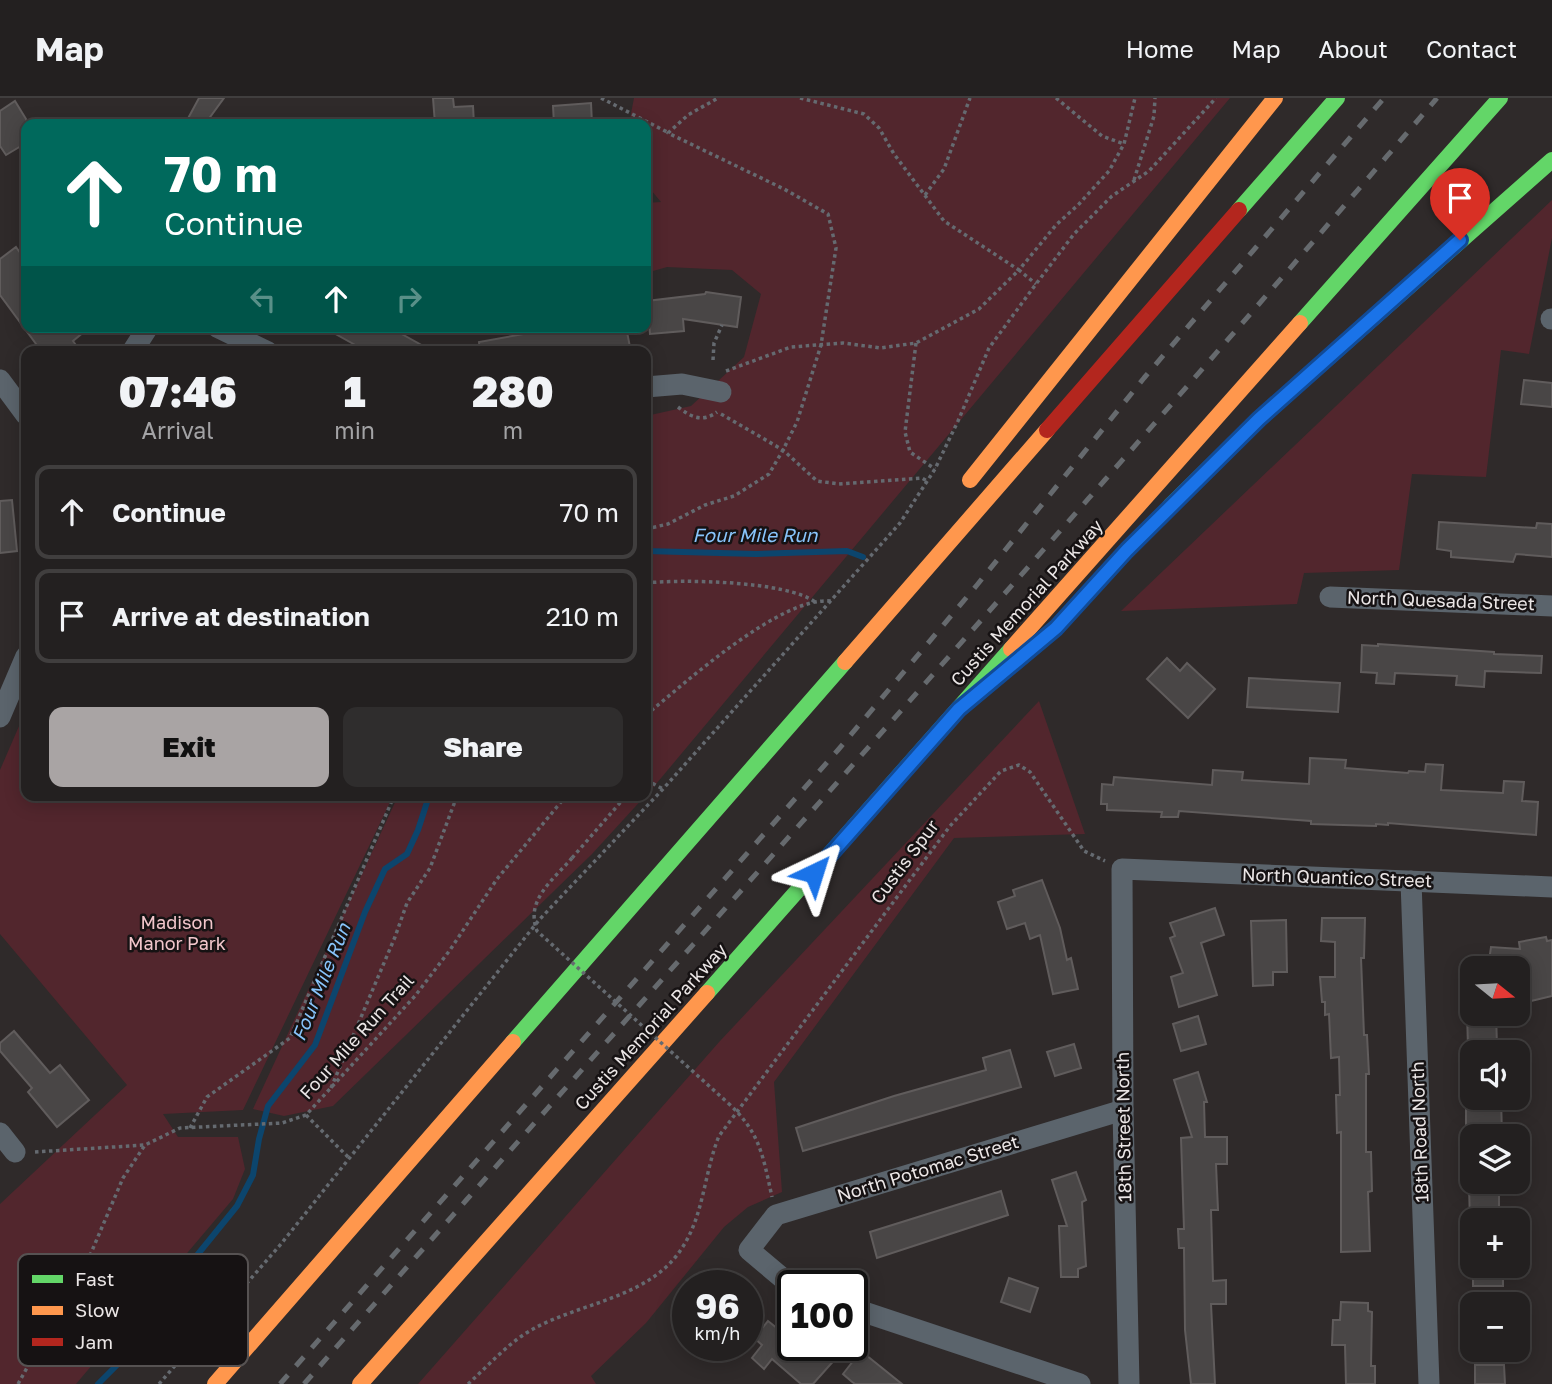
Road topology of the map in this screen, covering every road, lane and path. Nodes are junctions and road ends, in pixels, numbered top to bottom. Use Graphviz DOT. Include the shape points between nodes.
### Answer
graph roads {
  1 [pos="601,98"];
  2 [pos="718,98"];
  3 [pos="800,98"];
  4 [pos="970,98"];
  5 [pos="1135,98"];
  6 [pos="1155,98"];
  7 [pos="1216,98"];
  8 [pos="1275,98"];
  9 [pos="1337,98"];
  10 [pos="1500,98"];
  11 [pos="1058,99"];
  12 [pos="641,119"];
  13 [pos="651,124"];
  14 [pos="668,133"];
  15 [pos="1124,144"];
  16 [pos="1552,159"];
  17 [pos="1133,183"];
  18 [pos="925,195"];
  19 [pos="1019,270"];
  20 [pos="1036,284"];
  21 [pos="722,325"];
  22 [pos="229,333"];
  23 [pos="916,343"];
  24 [pos="821,345"];
  25 [pos="256,346"];
  26 [pos="713,360"];
  27 [pos="0,380"];
  28 [pos="651,386"];
  29 [pos="717,398"];
  30 [pos="673,404"];
  31 [pos="21,408"];
  32 [pos="783,450"];
  33 [pos="934,469"];
  34 [pos="927,481"];
  35 [pos="964,487"];
  36 [pos="1155,522"];
  37 [pos="651,528"];
  38 [pos="651,583"];
  39 [pos="890,585"];
  40 [pos="1330,597"];
  41 [pos="831,601"];
  42 [pos="815,603"];
  43 [pos="1552,606"];
  44 [pos="1037,644"];
  45 [pos="21,668"];
  46 [pos="826,685"];
  47 [pos="959,709"];
  48 [pos="651,711"];
  49 [pos="0,716"];
  50 [pos="651,784"];
  51 [pos="663,789"];
  52 [pos="392,801"];
  53 [pos="455,801"];
  54 [pos="562,801"];
  55 [pos="622,801"];
  56 [pos="1122,869"];
  57 [pos="1411,881"];
  58 [pos="1552,887"];
  59 [pos="328,1093"];
  60 [pos="1122,1110"];
  61 [pos="738,1112"];
  62 [pos="306,1115"];
  63 [pos="190,1128"];
  64 [pos="0,1133"];
  65 [pos="145,1145"];
  66 [pos="15,1152"];
  67 [pos="349,1158"];
  68 [pos="776,1215"];
  69 [pos="90,1254"];
  70 [pos="777,1274"];
  71 [pos="248,1282"];
  72 [pos="868,1312"];
  73 [pos="248,1346"];
  74 [pos="28,1366"];
  75 [pos="175,1366"];
  76 [pos="231,1366"];
  77 [pos="18,1384"];
  78 [pos="159,1384"];
  79 [pos="215,1384"];
  80 [pos="360,1384"];
  81 [pos="468,1384"];
  82 [pos="1080,1384"];
  83 [pos="1129,1384"];
  84 [pos="1429,1384"];
  1 -- 12 [label="path"];
  2 -- 14 [label="path"];
  3 -- 18 [label="path" via="864,114 879,128"];
  4 -- 18 [label="path" via="944,169"];
  5 -- 15 [label="path"];
  6 -- 17 [label="path" via="1154,116"];
  7 -- 17 [label="path" via="1167,154"];
  8 -- 35 [label="highway"];
  9 -- 46 [label="highway"];
  10 -- 47 [label="highway, Custis Memorial Parkway"];
  11 -- 15 [label="path" via="1102,136"];
  13 -- 14 [label="path"];
  14 -- 24 [label="path" via="828,214 836,247"];
  15 -- 19 [label="path" via="1109,171"];
  16 -- 36 [label="highway" via="1259,419"];
  17 -- 20 [label="path" via="1112,196 1074,234"];
  18 -- 19 [label="path" via="944,221"];
  19 -- 20 [label="path"];
  19 -- 23 [label="path" via="979,309"];
  20 -- 33 [label="path" via="989,348"];
  21 -- 26 [label="path" via="714,342"];
  22 -- 25 [label="street"];
  23 -- 24 [label="path" via="881,348"];
  23 -- 33 [label="path" via="905,432 910,452"];
  24 -- 29 [label="path" via="791,347 722,372"];
  24 -- 32 [label="path" via="797,422"];
  27 -- 31 [label="street"];
  28 -- 29 [label="street" via="674,384"];
  29 -- 30 [label="path" via="706,417 695,418"];
  29 -- 32 [label="path"];
  32 -- 34 [label="path" via="817,481"];
  32 -- 37 [label="path" via="769,474 734,496"];
  33 -- 34 [label="path"];
  34 -- 41 [label="path" via="900,523"];
  38 -- 42 [label="path" via="689,580 756,587 805,595"];
  39 -- 46 [label="highway"];
  40 -- 43 [label="street, North Quesada Street"];
  41 -- 42 [label="path"];
  41 -- 51 [label="path"];
  42 -- 48 [label="path" via="770,621 732,645"];
  44 -- 47 [label="highway"];
  45 -- 49 [label="street"];
  46 -- 73 [label="highway"];
  47 -- 80 [label="highway, Custis Memorial Parkway"];
  50 -- 51 [label="path"];
  51 -- 67 [label="path" via="539,920"];
  52 -- 63 [label="path" via="290,1038 207,1097"];
  53 -- 59 [label="path" via="430,868 407,903"];
  54 -- 59 [label="path, Four Mile Run Trail" via="497,879 415,996"];
  55 -- 61 [label="path, bridge" via="540,894 533,914 537,931"];
  56 -- 57 [label="street, North Quantico Street"];
  56 -- 60 [label="street, 18th Street North"];
  56 -- 61 [label="path, Custis Spur" via="1084,851 1031,772 1019,765 1001,771 950,826"];
  57 -- 58 [label="street, North Quantico Street"];
  57 -- 84 [label="street, 18th Road North"];
  59 -- 62 [label="path, Four Mile Run Trail"];
  60 -- 68 [label="street, North Potomac Street"];
  60 -- 83 [label="street, 18th Street North"];
  61 -- 68 [label="path" via="761,1147"];
  61 -- 81 [label="path, Custis Spur" via="719,1136 698,1213 671,1261 646,1282 531,1330"];
  62 -- 63 [label="path, Four Mile Run Trail" via="282,1123"];
  62 -- 67 [label="path"];
  63 -- 65 [label="path, Four Mile Run Trail" via="180,1128"];
  64 -- 66 [label="street"];
  65 -- 66 [label="path"];
  65 -- 69 [label="path" via="123,1178"];
  67 -- 71 [label="path"];
  68 -- 70 [label="street" via="749,1251"];
  72 -- 82 [label="street"];
  74 -- 77 [label="path"];
  75 -- 78 [label="path"];
  76 -- 79 [label="highway"];
}
